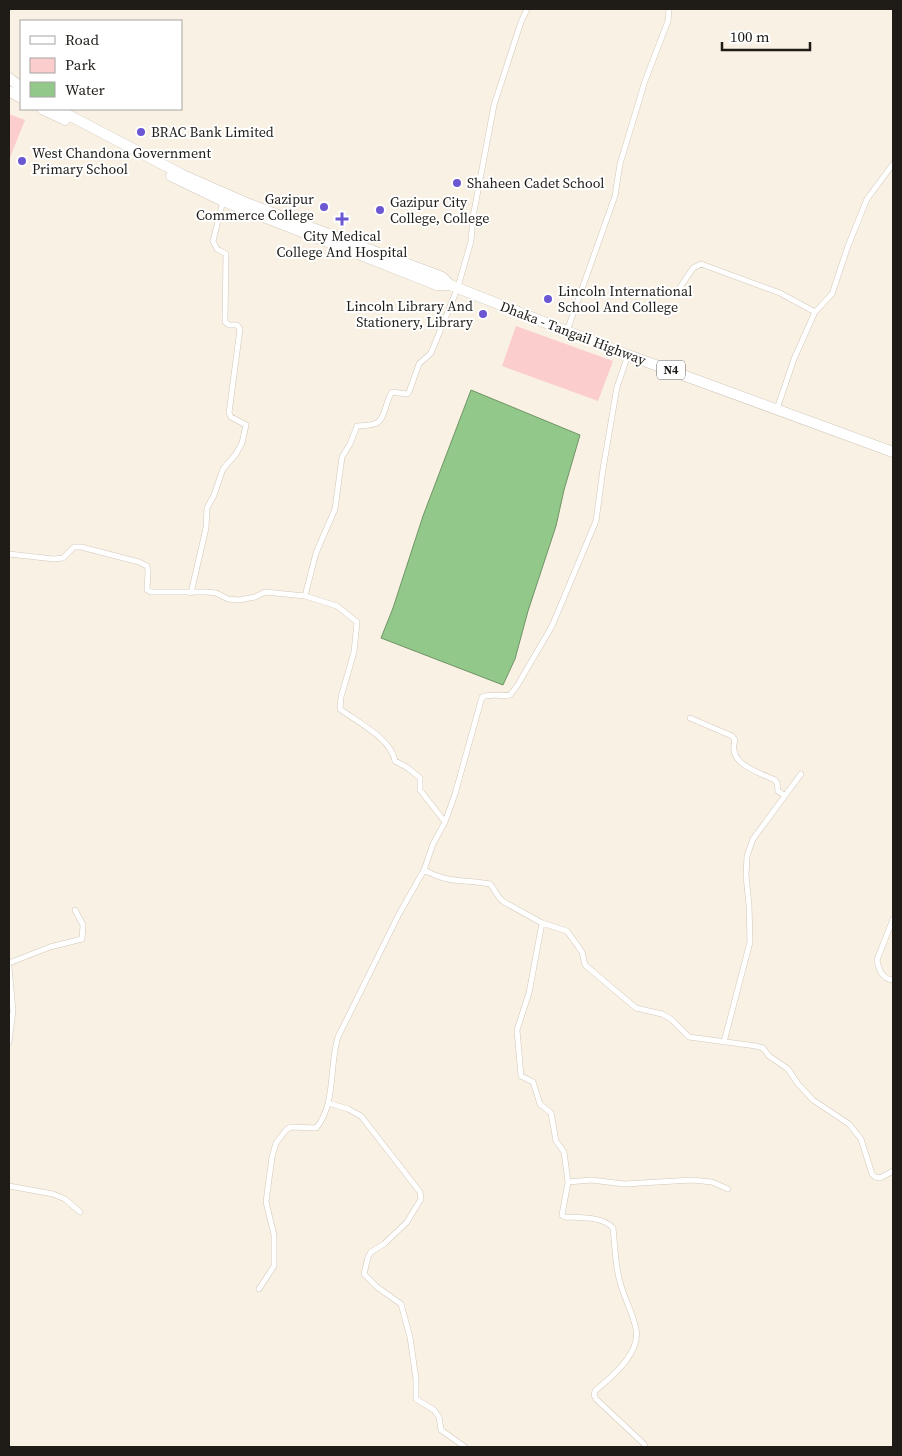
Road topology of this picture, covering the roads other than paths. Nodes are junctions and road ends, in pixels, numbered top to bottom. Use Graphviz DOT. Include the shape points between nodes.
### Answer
graph roads {
  1 [pos="527,9"];
  2 [pos="669,9"];
  3 [pos="9,78"];
  4 [pos="20,86"];
  5 [pos="9,91"];
  6 [pos="20,98"];
  7 [pos="44,110"];
  8 [pos="59,110"];
  9 [pos="893,164"];
  10 [pos="223,201"];
  11 [pos="454,286"];
  12 [pos="680,289"];
  13 [pos="815,312"];
  14 [pos="567,330"];
  15 [pos="628,355"];
  16 [pos="777,409"];
  17 [pos="893,452"];
  18 [pos="9,554"];
  19 [pos="191,593"];
  20 [pos="305,596"];
  21 [pos="690,718"];
  22 [pos="801,774"];
  23 [pos="784,795"];
  24 [pos="445,822"];
  25 [pos="424,870"];
  26 [pos="75,910"];
  27 [pos="893,920"];
  28 [pos="542,923"];
  29 [pos="9,965"];
  30 [pos="893,980"];
  31 [pos="9,1042"];
  32 [pos="724,1042"];
  33 [pos="328,1103"];
  34 [pos="893,1171"];
  35 [pos="568,1182"];
  36 [pos="9,1186"];
  37 [pos="728,1189"];
  38 [pos="80,1212"];
  39 [pos="259,1289"];
  40 [pos="465,1447"];
  41 [pos="645,1447"];
  1 -- 11 [label="street" via="494,105 471,241"];
  2 -- 14 [label="street" via="668,21 645,81 620,164 615,196"];
  3 -- 4 [label="highway"];
  5 -- 6 [label="highway"];
  7 -- 10 [label="highway, Dhaka - Tangail Highway / N4"];
  8 -- 11 [label="highway, Dhaka - Tangail Highway / N4" via="249,204 442,278"];
  9 -- 13 [label="street" via="867,198 832,294"];
  10 -- 11 [label="highway, Dhaka - Tangail Highway / N4" via="437,285"];
  10 -- 19 [label="street" via="213,241 217,249 226,254 224,322 240,329 229,413 230,417 246,425 242,443 222,469 207,508 206,528"];
  11 -- 14 [label="highway, Dhaka - Tangail Highway / N4"];
  11 -- 20 [label="street" via="431,353 419,364 409,392 392,392 379,422 357,426 342,457 334,509 316,553"];
  12 -- 13 [label="street" via="693,268 701,264 780,293"];
  13 -- 16 [label="street"];
  14 -- 15 [label="highway, Dhaka - Tangail Highway / N4"];
  15 -- 16 [label="highway, Dhaka - Tangail Highway / N4"];
  15 -- 24 [label="street" via="617,387 596,521 552,626 517,686 510,695 482,697"];
  16 -- 17 [label="highway, Dhaka - Tangail Highway / N4"];
  18 -- 19 [label="street" via="54,559 63,558 74,547 81,547 147,566 147,590 151,592"];
  19 -- 20 [label="street" via="207,592 238,600 265,592"];
  20 -- 24 [label="street" via="337,606 357,622 354,652 340,709 386,743 395,761 420,778 420,790"];
  21 -- 23 [label="street" via="734,738 733,748 740,761 775,780 778,791"];
  22 -- 23 [label="street"];
  23 -- 32 [label="street" via="753,839 747,856 750,942"];
  24 -- 25 [label="street"];
  25 -- 28 [label="street" via="450,881 490,884 500,900"];
  25 -- 33 [label="street" via="398,914 338,1037"];
  26 -- 29 [label="street" via="83,925 82,939 50,947"];
  27 -- 30 [label="street" via="877,960 882,976"];
  28 -- 32 [label="street" via="566,930 582,952 585,965 636,1008 671,1018 689,1037"];
  28 -- 35 [label="street" via="529,993 517,1030 521,1076 535,1084 540,1104 551,1113 556,1140 564,1152"];
  29 -- 31 [label="street" via="13,1011"];
  32 -- 34 [label="street" via="763,1048 788,1069 813,1100 849,1124 861,1139 875,1177 880,1178"];
  33 -- 39 [label="street" via="316,1128 291,1127 276,1143 266,1202 274,1235 274,1266"];
  33 -- 40 [label="street" via="361,1116 420,1192 421,1199 407,1222 384,1244 370,1252 364,1274 401,1304 410,1336 416,1399 434,1410 441,1430"];
  35 -- 37 [label="street" via="591,1180 624,1184 692,1180 712,1182"];
  35 -- 41 [label="street" via="562,1215 599,1220 613,1228 619,1279 637,1331 634,1349 626,1361 594,1394"];
  36 -- 38 [label="street" via="53,1194"];
}
